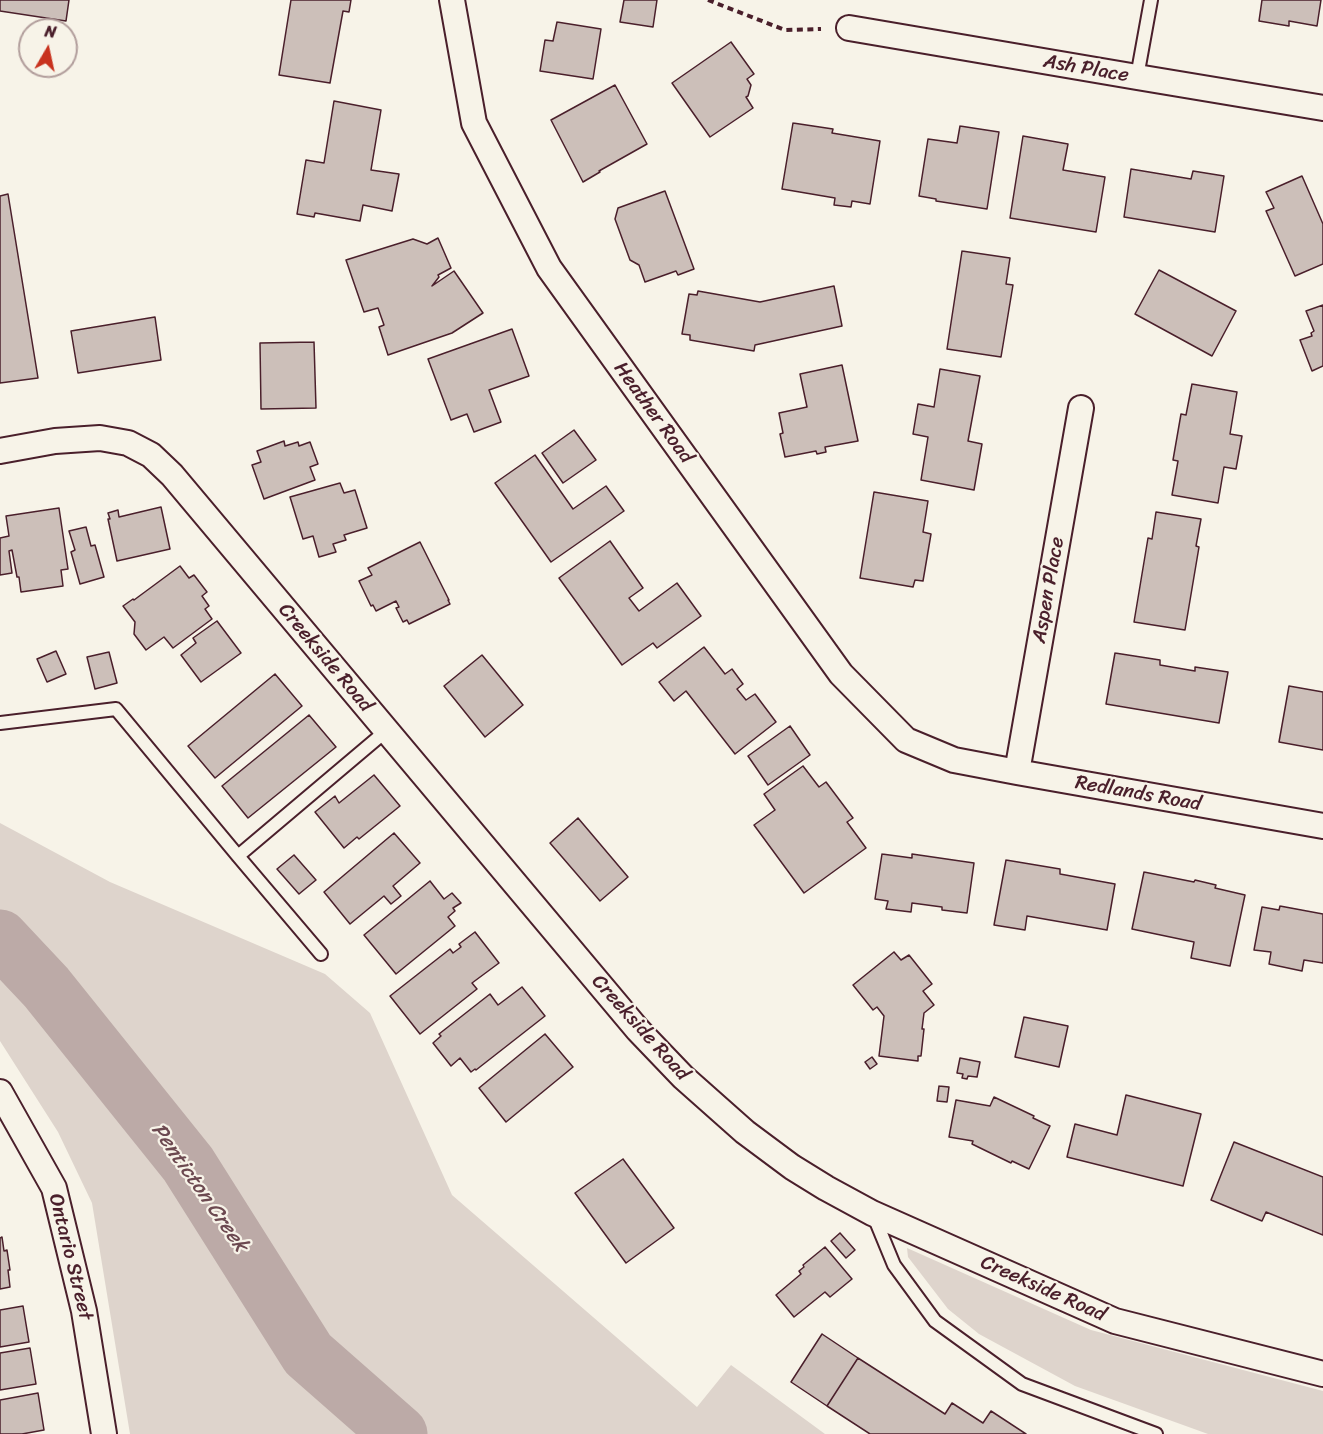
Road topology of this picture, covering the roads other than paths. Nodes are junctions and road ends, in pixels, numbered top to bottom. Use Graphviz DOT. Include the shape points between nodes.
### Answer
graph roads {
  1 [pos="452,0"];
  2 [pos="1150,0"];
  3 [pos="849,27"];
  4 [pos="1137,78"];
  5 [pos="1323,108"];
  6 [pos="1081,408"];
  7 [pos="0,451"];
  8 [pos="0,723"];
  9 [pos="386,731"];
  10 [pos="954,760"];
  11 [pos="1017,772"];
  12 [pos="1323,826"];
  13 [pos="238,856"];
  14 [pos="321,954"];
  15 [pos="0,1092"];
  16 [pos="872,1213"];
  17 [pos="1323,1374"];
  18 [pos="104,1434"];
  19 [pos="1156,1434"];
  1 -- 10 [label="street, Heather Road" via="474,123 549,268 841,674 906,740"];
  2 -- 4 [label="lane"];
  3 -- 4 [label="street, Ash Place"];
  4 -- 5 [label="street, Ash Place"];
  6 -- 11 [label="street, Aspen Place"];
  7 -- 9 [label="street, Creekside Road" via="100,438 128,443 151,455 172,475"];
  8 -- 13 [label="lane" via="116,709"];
  9 -- 13 [label="lane"];
  9 -- 16 [label="street, Creekside Road" via="638,1030 683,1077 792,1167"];
  10 -- 11 [label="street, Redlands Road"];
  11 -- 12 [label="street, Redlands Road"];
  13 -- 14 [label="lane"];
  15 -- 18 [label="street, Ontario Street" via="54,1188 84,1311"];
  16 -- 17 [label="street, Creekside Road" via="1115,1321"];
  16 -- 19 [label="lane" via="894,1265 935,1321 1022,1384"];
}
